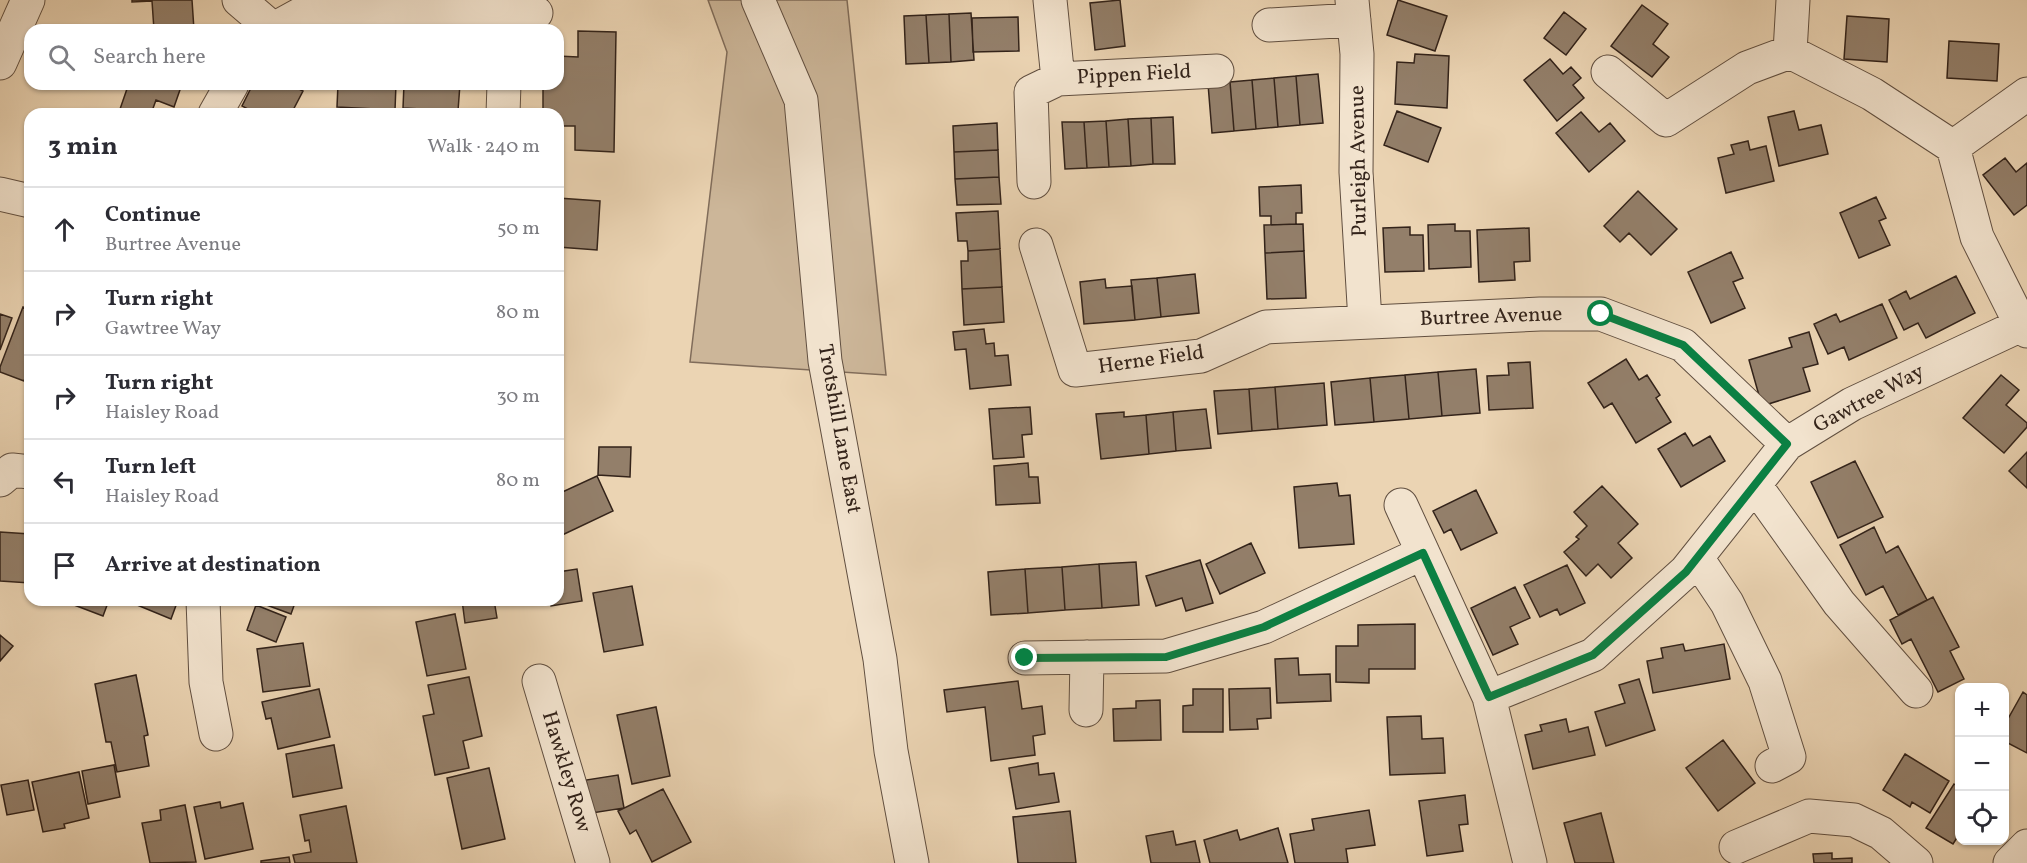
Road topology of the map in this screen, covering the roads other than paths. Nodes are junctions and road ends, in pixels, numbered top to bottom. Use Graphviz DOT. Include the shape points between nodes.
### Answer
graph roads {
  1 [pos="28,0"];
  2 [pos="239,0"];
  3 [pos="758,0"];
  4 [pos="1050,0"];
  5 [pos="1793,0"];
  6 [pos="1353,10"];
  7 [pos="515,19"];
  8 [pos="265,24"];
  9 [pos="283,24"];
  10 [pos="1269,25"];
  11 [pos="1790,52"];
  12 [pos="0,63"];
  13 [pos="1217,71"];
  14 [pos="1608,72"];
  15 [pos="1058,79"];
  16 [pos="229,90"];
  17 [pos="504,90"];
  18 [pos="2027,94"];
  19 [pos="218,108"];
  20 [pos="503,108"];
  21 [pos="1953,147"];
  22 [pos="1035,182"];
  23 [pos="0,194"];
  24 [pos="24,200"];
  25 [pos="1036,245"];
  26 [pos="1365,321"];
  27 [pos="2024,328"];
  28 [pos="1787,444"];
  29 [pos="1755,485"];
  30 [pos="1401,505"];
  31 [pos="1423,553"];
  32 [pos="1697,558"];
  33 [pos="203,606"];
  34 [pos="1087,657"];
  35 [pos="1025,658"];
  36 [pos="539,681"];
  37 [pos="1917,691"];
  38 [pos="1489,697"];
  39 [pos="1086,710"];
  40 [pos="216,734"];
  41 [pos="1772,766"];
  42 [pos="2027,846"];
  43 [pos="1736,847"];
  44 [pos="593,863"];
  45 [pos="912,863"];
  46 [pos="1531,863"];
  47 [pos="1916,863"];
  48 [pos="2010,863"];
  1 -- 12 [label="street"];
  2 -- 8 [label="street"];
  3 -- 45 [label="street, Trotshill Lane East" via="801,100 825,362 880,659 891,751"];
  4 -- 15 [label="street, Pippen Field"];
  5 -- 11 [label="street"];
  6 -- 10 [label="street"];
  6 -- 26 [label="street, Purleigh Avenue" via="1357,54 1356,172"];
  7 -- 9 [label="street" via="303,13"];
  11 -- 14 [label="street" via="1747,68 1666,120"];
  11 -- 21 [label="street" via="1872,94"];
  13 -- 15 [label="street, Pippen Field"];
  15 -- 22 [label="street" via="1031,92"];
  16 -- 19 [label="street"];
  17 -- 20 [label="street"];
  18 -- 21 [label="street"];
  21 -- 27 [label="street" via="1977,237"];
  23 -- 24 [label="street"];
  25 -- 26 [label="street, Herne Field" via="1075,370 1201,356 1266,327"];
  26 -- 28 [label="street, Burtree Avenue" via="1601,314 1683,345"];
  27 -- 28 [label="street, Gawtree Way" via="1852,404"];
  28 -- 29 [label="street, Gawtree Way"];
  29 -- 32 [label="street, Gawtree Way"];
  29 -- 37 [label="street" via="1839,603"];
  30 -- 31 [label="street"];
  31 -- 34 [label="street" via="1264,627 1166,657"];
  31 -- 38 [label="street"];
  32 -- 38 [label="street, Gawtree Way" via="1593,655"];
  32 -- 41 [label="street" via="1727,603 1765,681 1789,757"];
  33 -- 40 [label="street" via="206,682"];
  34 -- 35 [label="street"];
  34 -- 39 [label="street"];
  36 -- 44 [label="street, Hawkley Row"];
  38 -- 46 [label="street"];
  42 -- 48 [label="street"];
  43 -- 47 [label="street" via="1809,816 1854,820 1881,833"];
}
